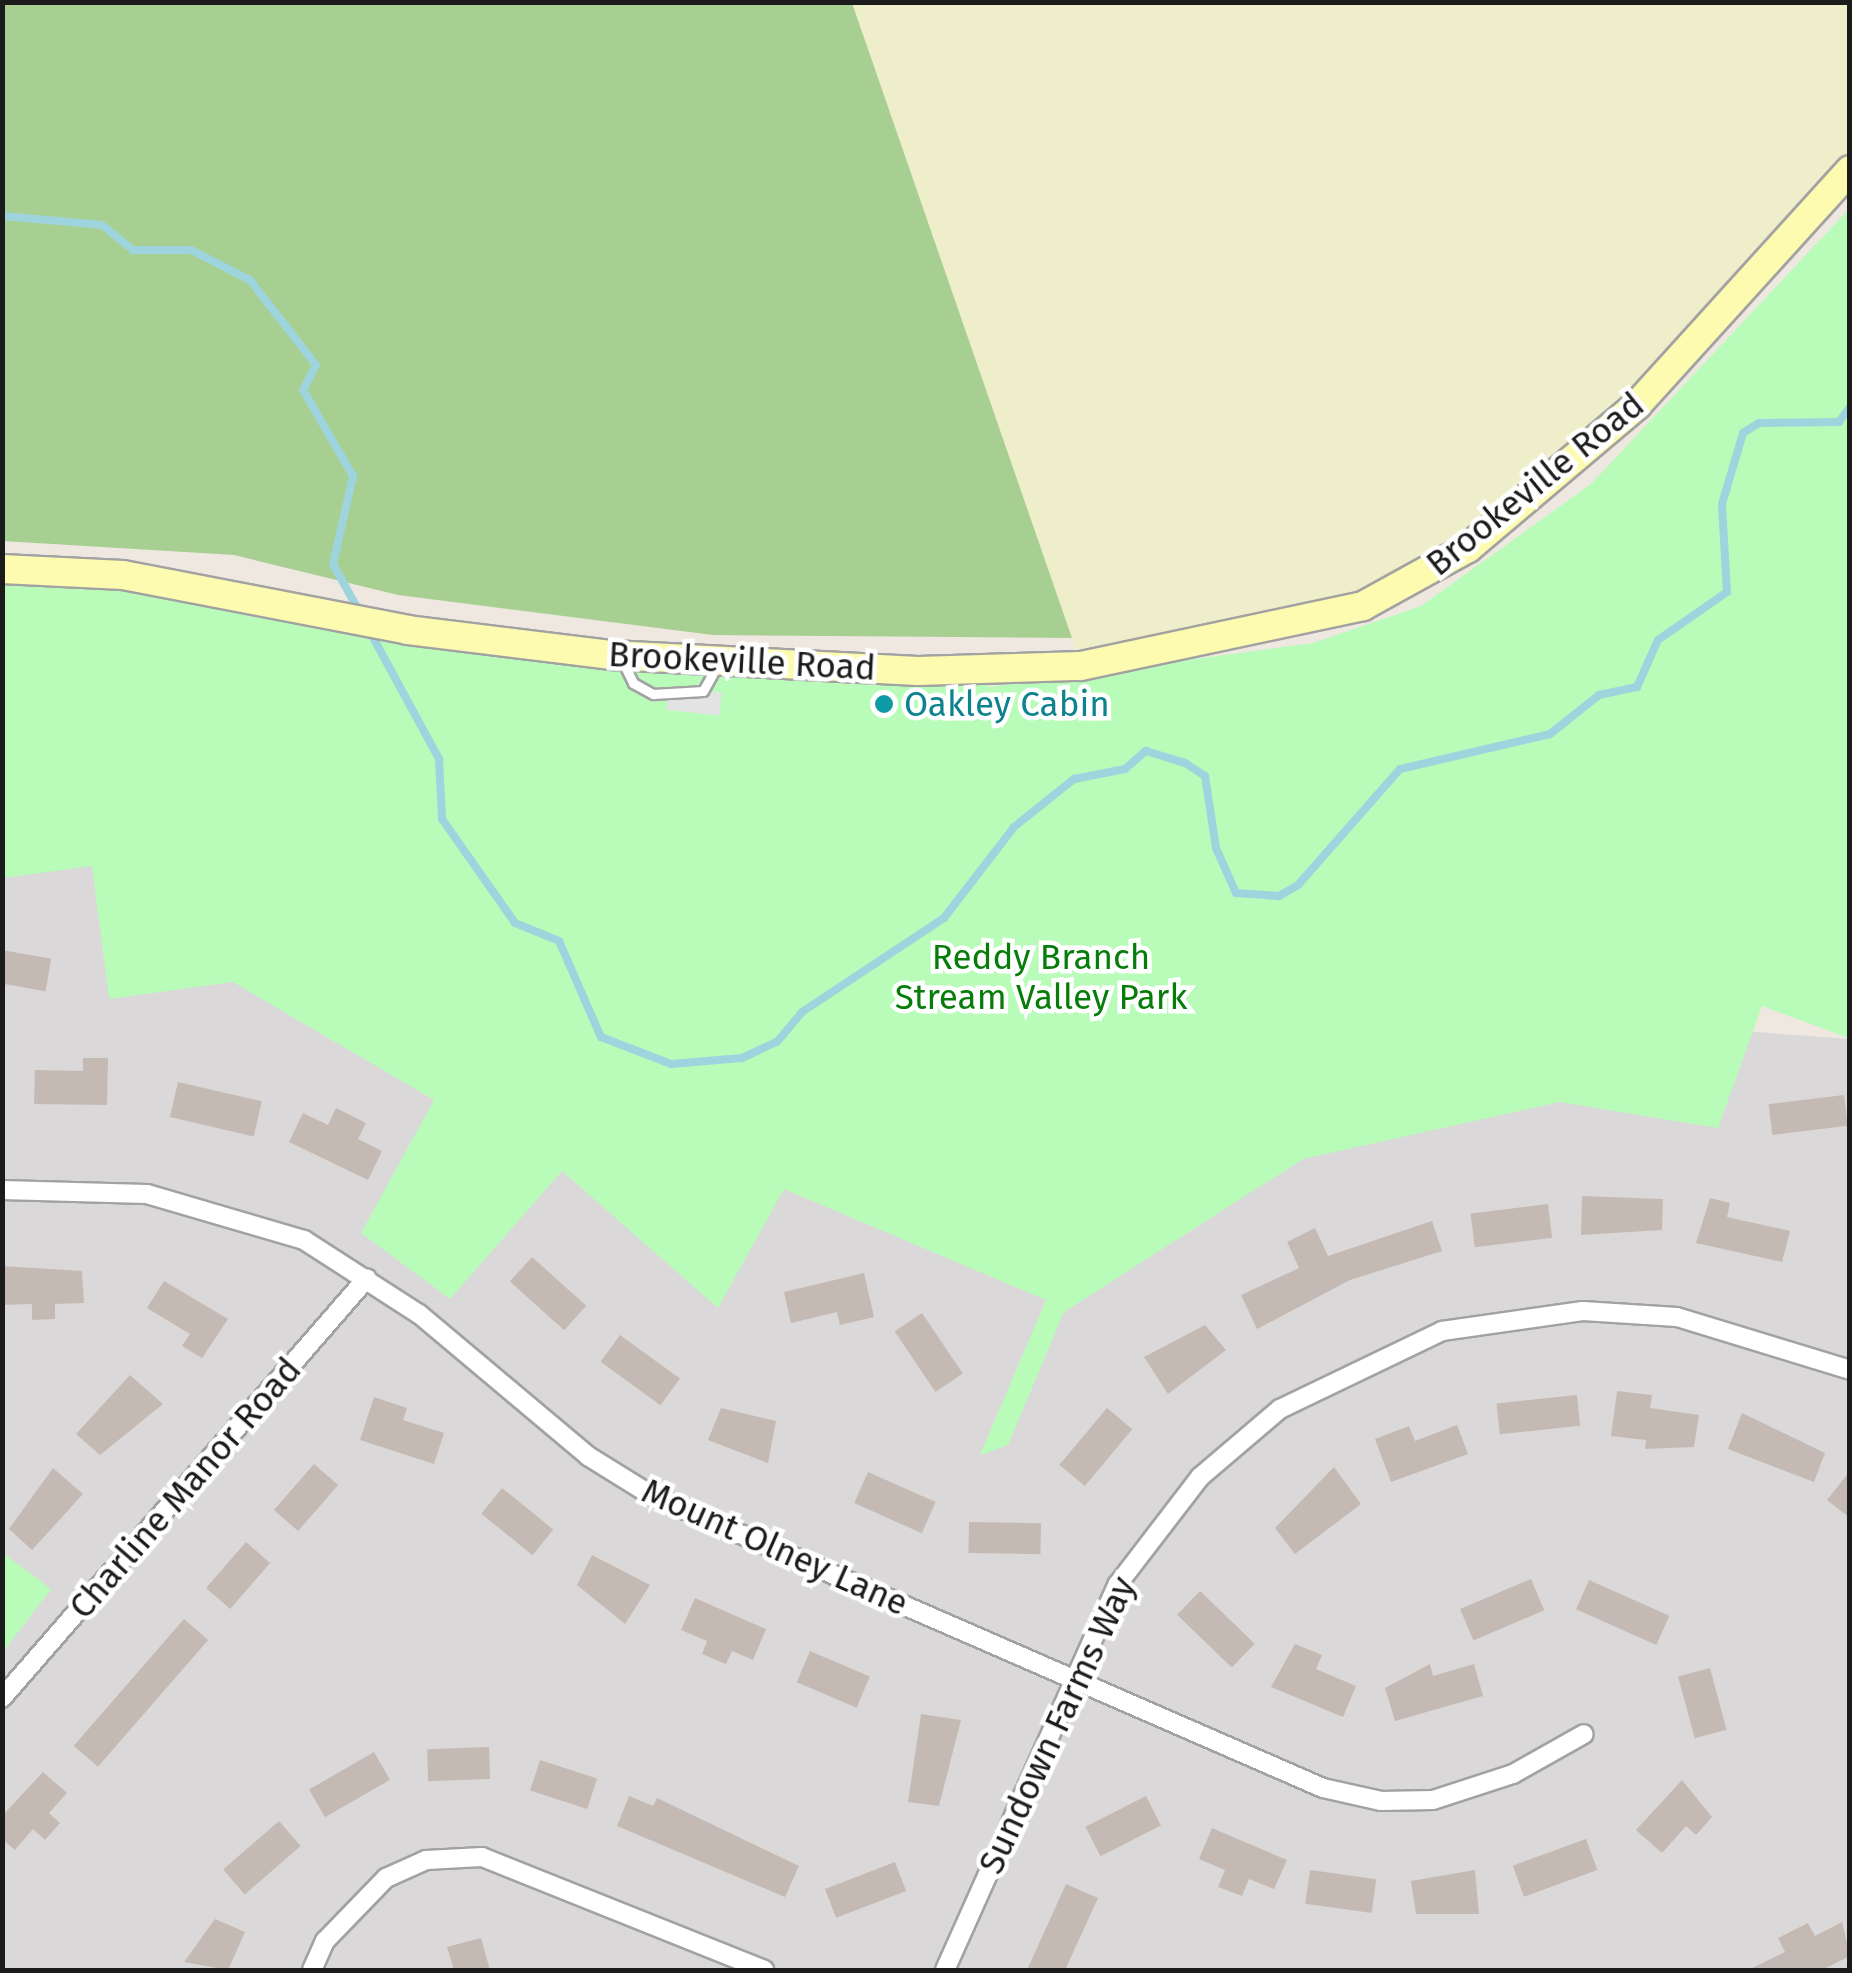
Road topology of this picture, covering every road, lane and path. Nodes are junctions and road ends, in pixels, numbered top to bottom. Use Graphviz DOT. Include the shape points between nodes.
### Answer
graph roads {
  1 [pos="1850,170"];
  2 [pos="2,569"];
  3 [pos="2,1190"];
  4 [pos="368,1278"];
  5 [pos="1850,1370"];
  6 [pos="1071,1679"];
  7 [pos="2,1698"];
  8 [pos="1584,1734"];
  9 [pos="312,1970"];
  10 [pos="764,1970"];
  11 [pos="945,1970"];
  1 -- 2 [label="street, Brookeville Road" via="1637,405 1468,548 1402,589 1081,666 1009,673 620,656 408,630 123,575"];
  3 -- 4 [label="street, Mount Olney Lane" via="128,1192 229,1212"];
  4 -- 6 [label="street, Mount Olney Lane" via="588,1456 651,1495"];
  4 -- 7 [label="street, Charline Manor Road"];
  5 -- 6 [label="street, Sundown Farms Way" via="1677,1317 1583,1311 1442,1331 1280,1409 1200,1477 1118,1584"];
  6 -- 8 [label="street, Mount Olney Lane" via="1322,1788 1381,1801 1468,1790"];
  6 -- 11 [label="street, Sundown Farms Way"];
  9 -- 10 [label="street" via="325,1942 386,1878 426,1860 482,1857"];
}
